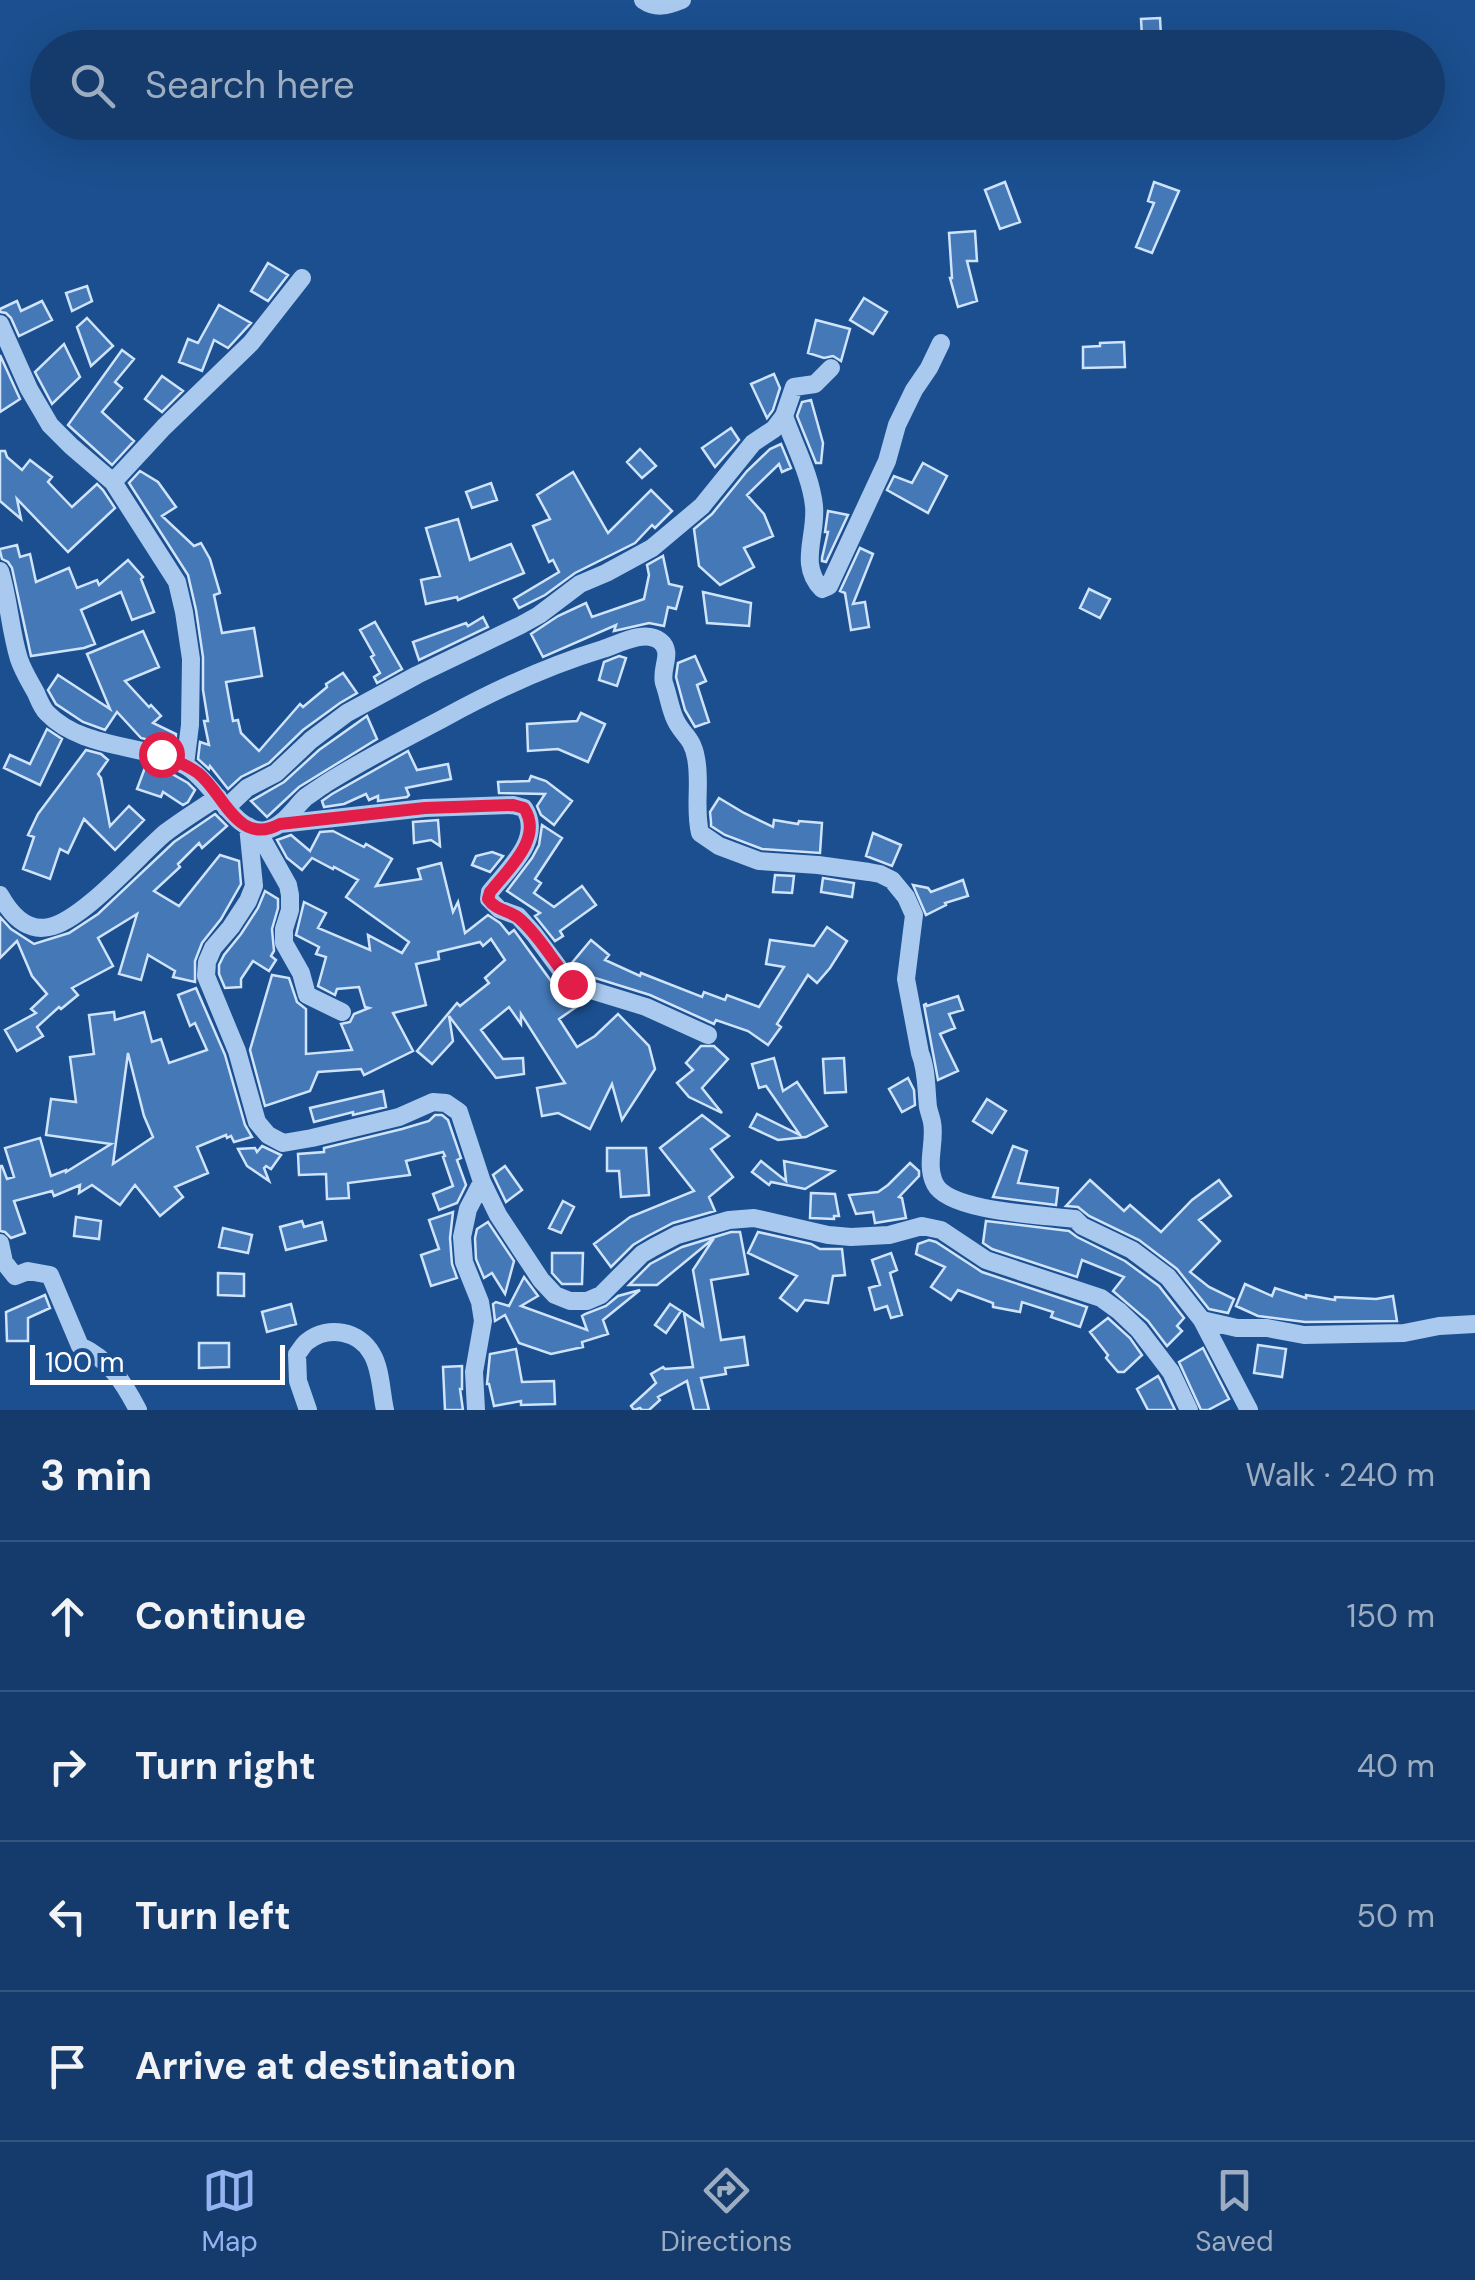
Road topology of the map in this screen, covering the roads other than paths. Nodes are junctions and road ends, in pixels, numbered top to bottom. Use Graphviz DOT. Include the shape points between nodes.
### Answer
graph roads {
  1 [pos="642,0"];
  2 [pos="682,0"];
  3 [pos="302,278"];
  4 [pos="0,324"];
  5 [pos="940,343"];
  6 [pos="831,368"];
  7 [pos="784,416"];
  8 [pos="112,482"];
  9 [pos="0,571"];
  10 [pos="185,766"];
  11 [pos="222,803"];
  12 [pos="280,824"];
  13 [pos="253,828"];
  14 [pos="0,896"];
  15 [pos="342,1012"];
  16 [pos="708,1035"];
  17 [pos="482,1182"];
  18 [pos="0,1243"];
  19 [pos="1202,1320"];
  20 [pos="1475,1324"];
  21 [pos="138,1410"];
  22 [pos="308,1410"];
  23 [pos="385,1410"];
  24 [pos="476,1410"];
  25 [pos="1188,1410"];
  26 [pos="1249,1410"];
  1 -- 2 [label="street" via="650,6"];
  3 -- 8 [label="street" via="251,343"];
  4 -- 8 [label="street" via="50,425"];
  5 -- 7 [label="street" via="897,425 829,586 822,589 809,563 812,491"];
  6 -- 7 [label="street" via="815,384 794,386"];
  7 -- 11 [label="street" via="753,442 702,506 652,548 580,584 521,625 348,713 276,774"];
  8 -- 10 [label="street" via="177,582 191,659"];
  9 -- 10 [label="street" via="20,661 44,711 88,737"];
  10 -- 11 [label="street"];
  11 -- 13 [label="street"];
  11 -- 14 [label="street" via="164,834 95,898 52,927 23,922"];
  12 -- 13 [label="street"];
  12 -- 16 [label="street" via="425,808 524,808 532,828 490,892 492,905 518,916 572,984"];
  12 -- 19 [label="street" via="341,775 501,687 639,637 658,639 668,654 662,674 676,722 696,758 700,833 759,861 880,874 911,907 906,979 924,1062 936,1187 953,1200 992,1210 1075,1219 1168,1277"];
  13 -- 15 [label="street" via="288,884 284,943 308,995"];
  13 -- 17 [label="street" via="254,886 214,948 206,976 257,1122 283,1142 446,1103 460,1112"];
  17 -- 24 [label="street" via="462,1237 483,1321"];
  17 -- 25 [label="street" via="541,1280 570,1301 601,1295 654,1246 728,1220 754,1218 850,1237 922,1226 941,1230 986,1260 1101,1298 1120,1311 1171,1372"];
  18 -- 21 [label="street" via="15,1276 50,1276 80,1346 112,1368"];
  19 -- 20 [label="street" via="1321,1335"];
  19 -- 26 [label="street"];
  22 -- 23 [label="street" via="297,1354 308,1340 347,1333 374,1357"];
}
